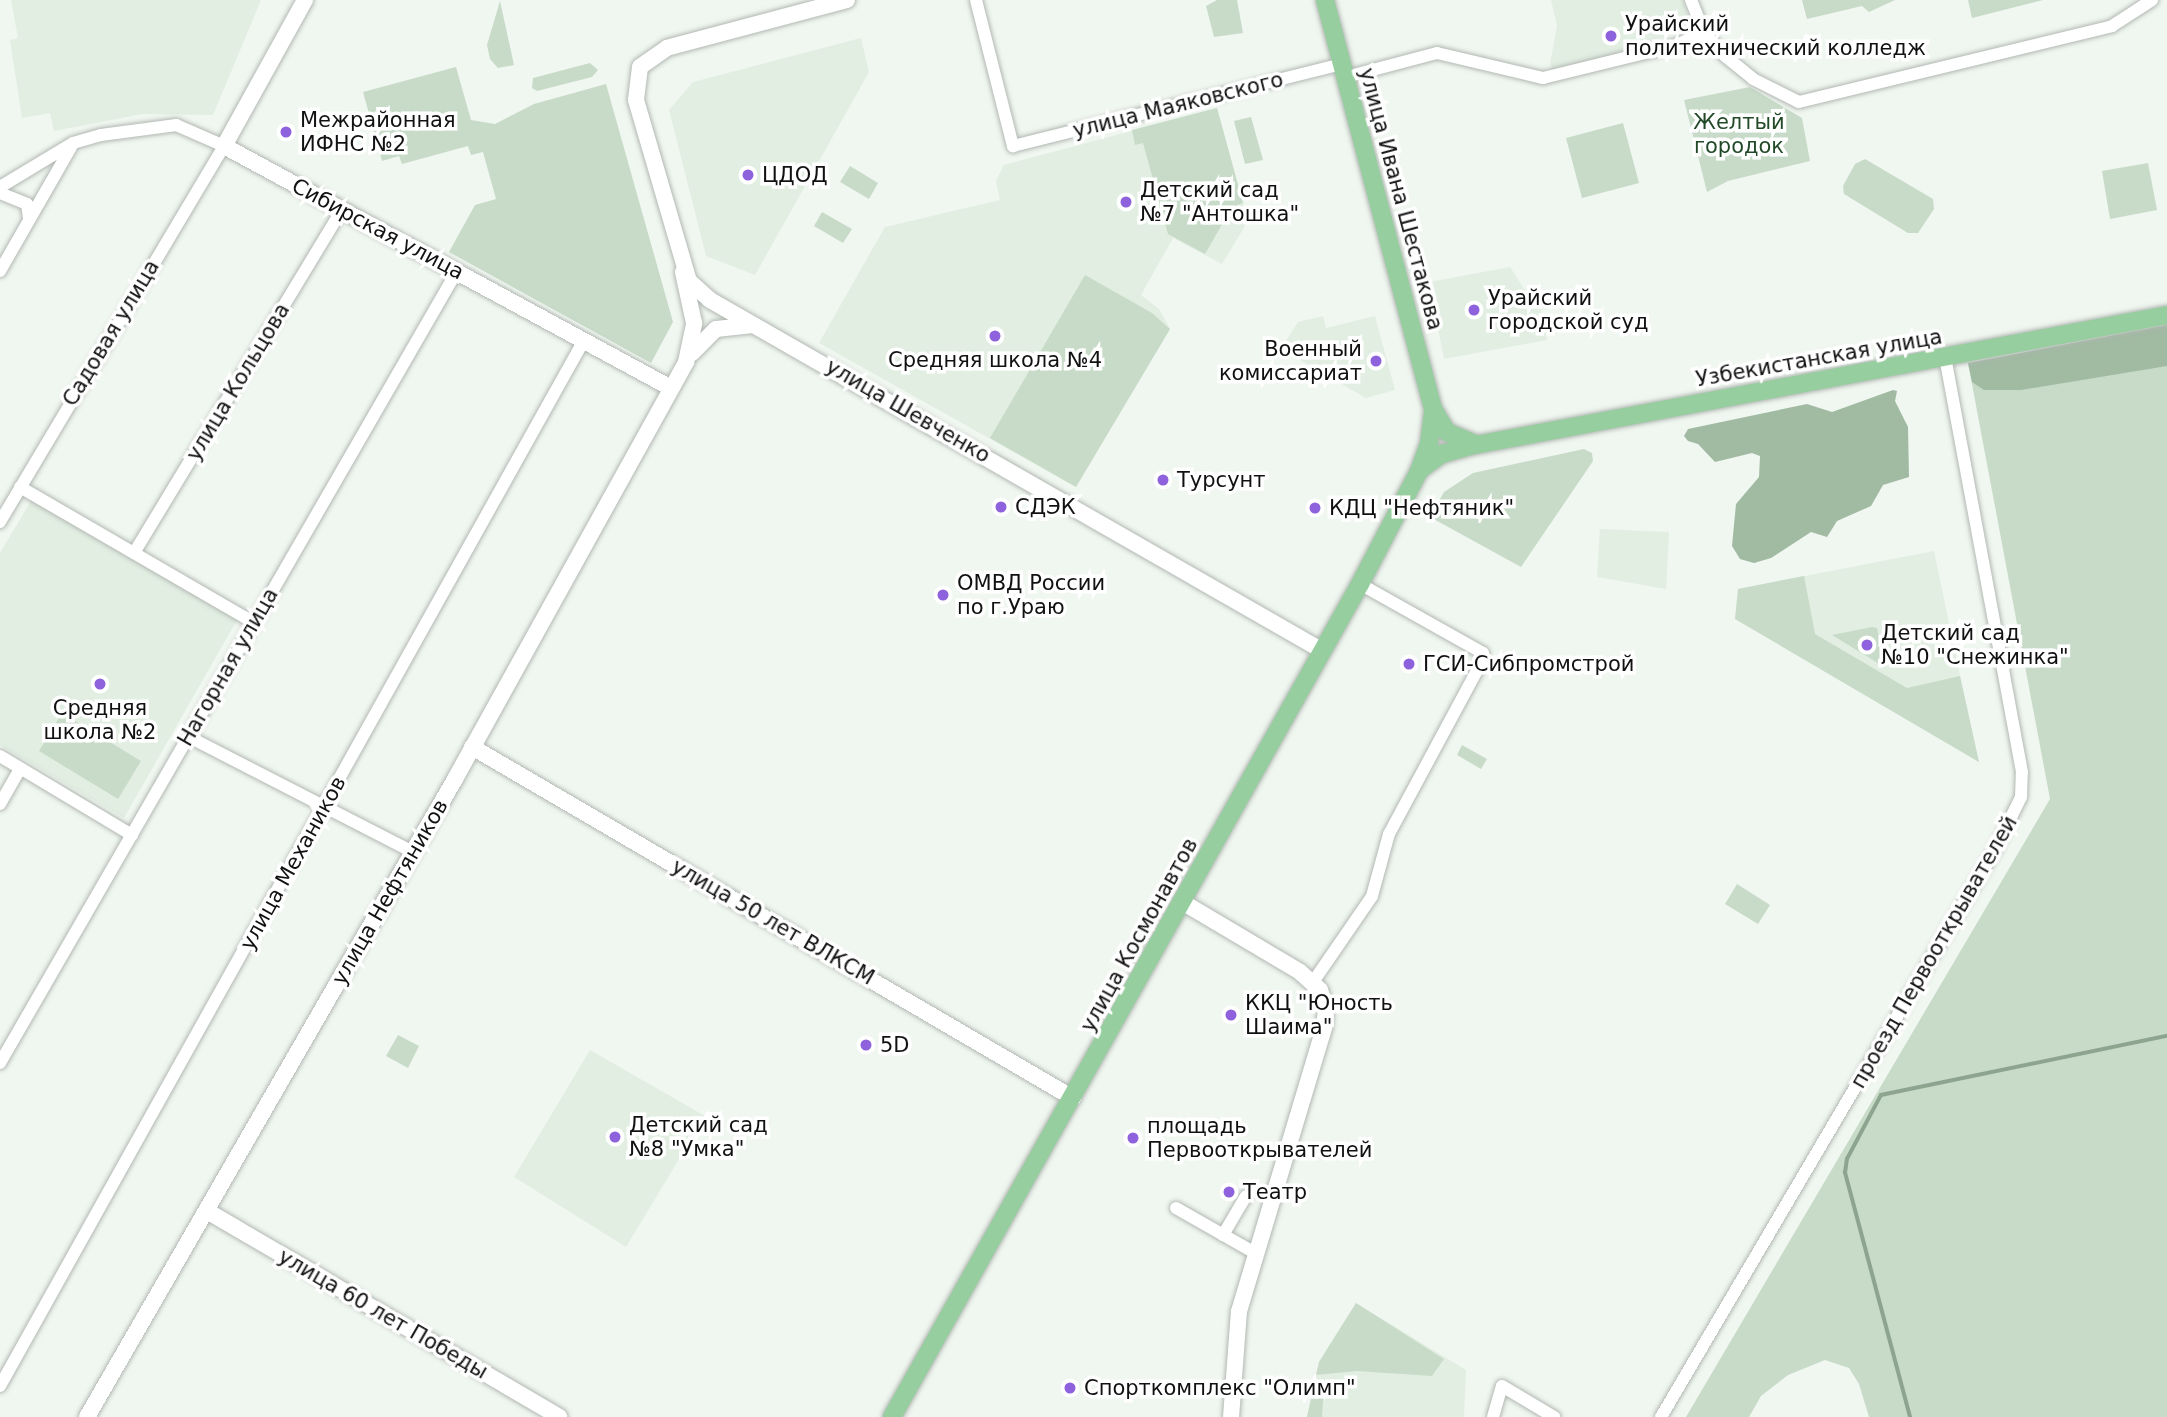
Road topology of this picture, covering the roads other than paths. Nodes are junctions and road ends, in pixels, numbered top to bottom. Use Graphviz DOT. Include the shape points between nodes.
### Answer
graph roads {
  1 [pos="305,0"];
  2 [pos="847,0"];
  3 [pos="976,0"];
  4 [pos="1325,0"];
  5 [pos="1691,0"];
  6 [pos="2152,0"];
  7 [pos="1704,32"];
  8 [pos="1344,71"];
  9 [pos="73,144"];
  10 [pos="224,146"];
  11 [pos="0,187"];
  12 [pos="0,193"];
  13 [pos="342,210"];
  14 [pos="29,221"];
  15 [pos="0,271"];
  16 [pos="457,271"];
  17 [pos="683,272"];
  18 [pos="2167,315"];
  19 [pos="755,325"];
  20 [pos="584,340"];
  21 [pos="1945,358"];
  22 [pos="686,362"];
  23 [pos="671,388"];
  24 [pos="1433,409"];
  25 [pos="1478,444"];
  26 [pos="1419,471"];
  27 [pos="20,486"];
  28 [pos="0,522"];
  29 [pos="134,553"];
  30 [pos="1360,584"];
  31 [pos="253,622"];
  32 [pos="1323,652"];
  33 [pos="189,737"];
  34 [pos="472,747"];
  35 [pos="0,756"];
  36 [pos="20,769"];
  37 [pos="0,804"];
  38 [pos="326,805"];
  39 [pos="132,835"];
  40 [pos="413,852"];
  41 [pos="1184,903"];
  42 [pos="1313,982"];
  43 [pos="0,1063"];
  44 [pos="1073,1098"];
  45 [pos="1246,1196"];
  46 [pos="1176,1208"];
  47 [pos="206,1211"];
  48 [pos="1223,1235"];
  49 [pos="1255,1253"];
  50 [pos="0,1386"];
  51 [pos="87,1417"];
  52 [pos="559,1417"];
  53 [pos="892,1417"];
  54 [pos="1231,1417"];
  55 [pos="1493,1417"];
  56 [pos="1554,1417"];
  57 [pos="1661,1417"];
  1 -- 10 [label="main road"];
  2 -- 17 [label="main road, улица Шевченко" via="667,48 640,67 636,100"];
  3 -- 8 [label="street, улица Маяковского" via="1013,146"];
  4 -- 8 [label="main road, улица Ивана Шестакова"];
  5 -- 7 [label="street"];
  6 -- 7 [label="street" via="2112,26 1808,102 1792,101 1753,79"];
  7 -- 8 [label="street, улица Маяковского" via="1677,45 1543,78 1437,53"];
  8 -- 24 [label="main road, улица Ивана Шестакова"];
  9 -- 10 [label="street, Сибирская улица" via="176,125"];
  9 -- 11 [label="street, Сибирская улица"];
  9 -- 14 [label="street"];
  10 -- 13 [label="main road, Сибирская улица"];
  10 -- 27 [label="street, Садовая улица"];
  12 -- 14 [label="street" via="27,204"];
  13 -- 16 [label="main road, Сибирская улица"];
  13 -- 29 [label="street, улица Кольцова"];
  14 -- 15 [label="street"];
  16 -- 20 [label="main road, Сибирская улица"];
  16 -- 31 [label="street, Нагорная улица"];
  17 -- 19 [label="main road, улица Шевченко" via="699,292"];
  17 -- 22 [label="main road, улица Нефтяников" via="694,323"];
  18 -- 21 [label="main road, Узбекистанская улица"];
  19 -- 22 [label="main road, улица Нефтяников" via="716,329"];
  19 -- 32 [label="main road, улица Шевченко"];
  20 -- 23 [label="main road, Сибирская улица"];
  20 -- 38 [label="street, улица Механиков"];
  21 -- 25 [label="main road, Узбекистанская улица"];
  21 -- 57 [label="street, проезд Первооткрывателей" via="2022,772 2021,797 1995,850"];
  22 -- 23 [label="main road, улица Нефтяников"];
  23 -- 34 [label="main road, улица Нефтяников"];
  24 -- 25 [label="main road" via="1447,432"];
  24 -- 26 [label="main road, улица Космонавтов" via="1429,444"];
  25 -- 26 [label="main road, Узбекистанская улица" via="1442,454"];
  26 -- 30 [label="main road, улица Космонавтов"];
  27 -- 28 [label="street, Садовая улица"];
  27 -- 29 [label="street"];
  29 -- 31 [label="street"];
  30 -- 32 [label="main road, улица Космонавтов"];
  30 -- 42 [label="street" via="1483,653 1389,834 1372,896"];
  31 -- 33 [label="street, Нагорная улица"];
  32 -- 41 [label="main road, улица Космонавтов"];
  33 -- 38 [label="street"];
  33 -- 39 [label="street, Нагорная улица"];
  34 -- 40 [label="main road, улица Нефтяников"];
  34 -- 44 [label="main road, улица 50 лет ВЛКСМ"];
  35 -- 36 [label="street"];
  36 -- 37 [label="street"];
  36 -- 39 [label="street"];
  38 -- 40 [label="street"];
  38 -- 50 [label="street, улица Механиков"];
  39 -- 43 [label="street, Нагорная улица"];
  40 -- 47 [label="main road, улица Нефтяников"];
  41 -- 42 [label="main road"];
  41 -- 44 [label="main road, улица Космонавтов"];
  42 -- 49 [label="main road" via="1325,1003 1324,1028"];
  44 -- 53 [label="main road, улица Космонавтов"];
  45 -- 48 [label="street"];
  46 -- 48 [label="street"];
  47 -- 51 [label="main road, улица Нефтяников"];
  47 -- 52 [label="main road, улица 60 лет Победы"];
  48 -- 49 [label="street"];
  49 -- 54 [label="main road" via="1236,1324"];
  55 -- 56 [label="street" via="1502,1386"];
}
